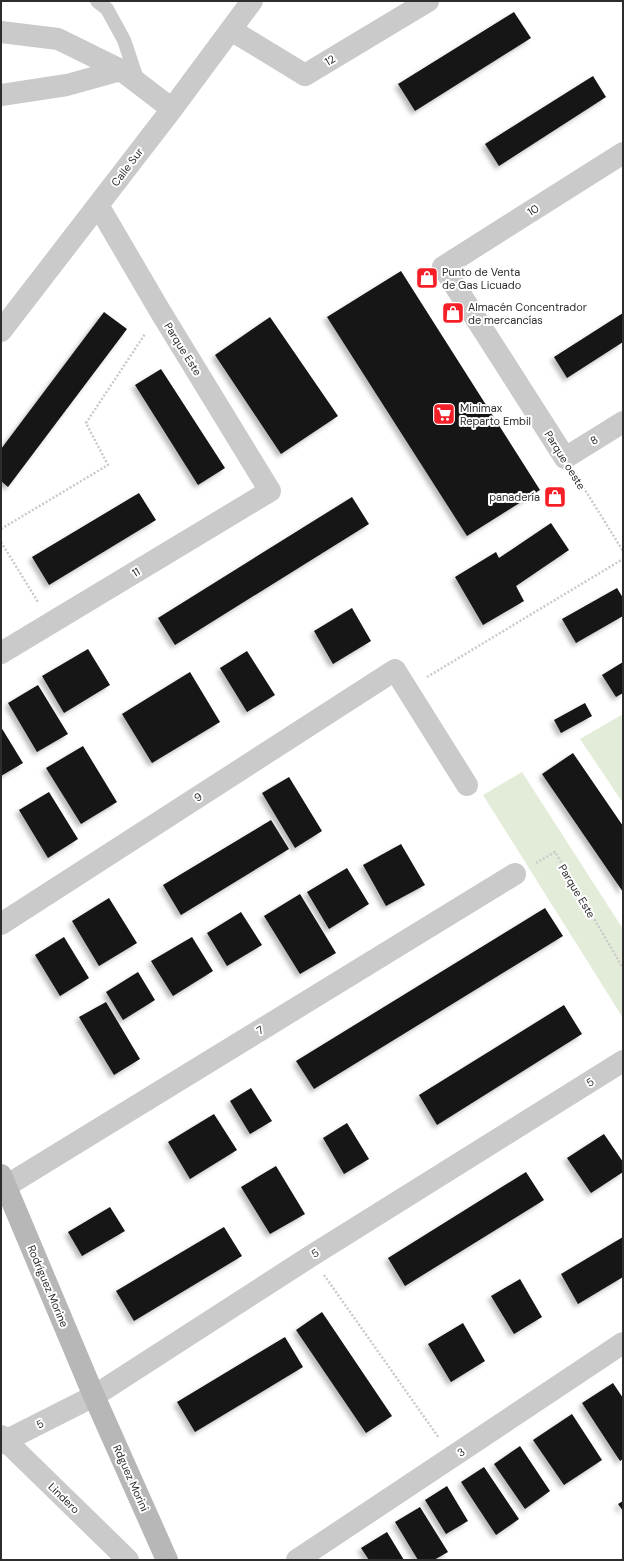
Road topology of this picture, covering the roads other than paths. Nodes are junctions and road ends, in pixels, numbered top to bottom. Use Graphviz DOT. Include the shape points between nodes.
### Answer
graph roads {
  1 [pos="97,1"];
  2 [pos="252,1"];
  3 [pos="428,1"];
  4 [pos="231,30"];
  5 [pos="1,32"];
  6 [pos="129,76"];
  7 [pos="1,95"];
  8 [pos="172,109"];
  9 [pos="623,153"];
  10 [pos="98,205"];
  11 [pos="443,267"];
  12 [pos="1,331"];
  13 [pos="623,422"];
  14 [pos="565,458"];
  15 [pos="270,491"];
  16 [pos="1,653"];
  17 [pos="467,785"];
  18 [pos="515,874"];
  19 [pos="1,924"];
  20 [pos="623,1061"];
  21 [pos="3,1180"];
  22 [pos="623,1343"];
  23 [pos="94,1396"];
  24 [pos="2,1440"];
  25 [pos="128,1560"];
  26 [pos="167,1560"];
  27 [pos="297,1560"];
  1 -- 6 [label="lane" via="107,9 124,40"];
  2 -- 4 [label="street, Calle Sur"];
  3 -- 4 [label="street, 12" via="305,75"];
  4 -- 8 [label="street, Calle Sur"];
  5 -- 6 [label="street" via="58,39"];
  6 -- 7 [label="street"];
  6 -- 8 [label="street"];
  8 -- 10 [label="street, Calle Sur"];
  9 -- 11 [label="street, 10"];
  10 -- 12 [label="street, Calle Sur"];
  10 -- 15 [label="street, Parque Este"];
  11 -- 14 [label="street, Parque oeste"];
  13 -- 14 [label="street, 8"];
  15 -- 16 [label="street, 11"];
  17 -- 19 [label="street, 9" via="395,670"];
  18 -- 21 [label="street, 7"];
  20 -- 23 [label="street, 5" via="311,1256"];
  21 -- 23 [label="street, Rodríguez Morine"];
  22 -- 27 [label="street, 3"];
  23 -- 24 [label="street, 5"];
  23 -- 26 [label="street, Rdguez Morini"];
  24 -- 25 [label="street, Lindero"];
}
